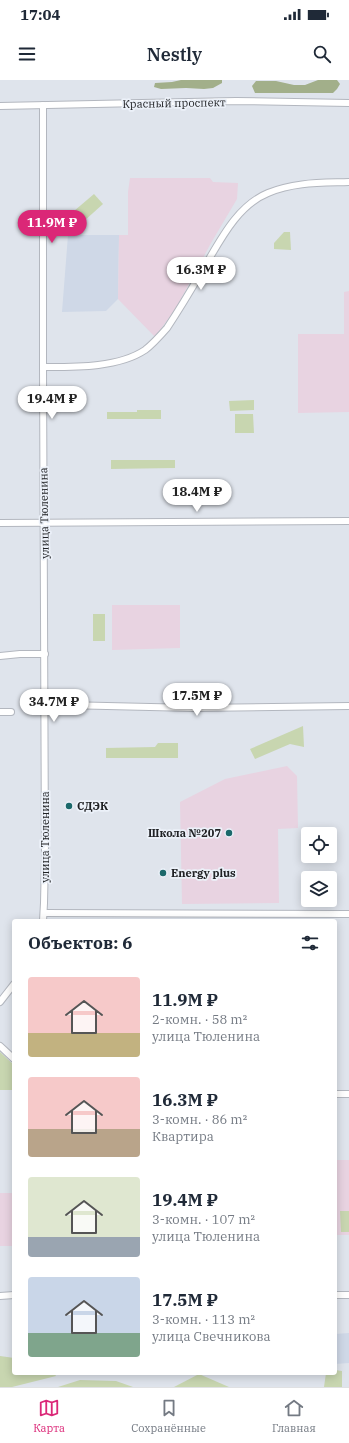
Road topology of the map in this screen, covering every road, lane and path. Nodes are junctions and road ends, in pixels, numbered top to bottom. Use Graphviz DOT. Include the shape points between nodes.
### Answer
graph roads {
  1 [pos="349,103"];
  2 [pos="44,105"];
  3 [pos="0,106"];
  4 [pos="349,182"];
  5 [pos="43,367"];
  6 [pos="349,521"];
  7 [pos="0,523"];
  8 [pos="44,523"];
  9 [pos="45,654"];
  10 [pos="0,656"];
  11 [pos="349,706"];
  12 [pos="45,707"];
  13 [pos="0,712"];
  14 [pos="11,712"];
  15 [pos="44,913"];
  16 [pos="349,914"];
  17 [pos="43,919"];
  18 [pos="12,987"];
  19 [pos="0,1002"];
  20 [pos="0,1046"];
  21 [pos="12,1057"];
  22 [pos="337,1094"];
  23 [pos="349,1094"];
  24 [pos="12,1295"];
  25 [pos="337,1295"];
  26 [pos="349,1295"];
  27 [pos="0,1296"];
  1 -- 2 [label="street, Красный проспект" via="236,101"];
  2 -- 3 [label="street, Красный проспект"];
  2 -- 5 [label="street, улица Тюленина"];
  4 -- 5 [label="street" via="292,185 257,198 232,223 178,313 157,340 144,350 113,363"];
  5 -- 8 [label="street, улица Тюленина"];
  6 -- 8 [label="street"];
  7 -- 8 [label="street"];
  8 -- 9 [label="street, улица Тюленина"];
  9 -- 10 [label="street"];
  9 -- 12 [label="street, улица Тюленина"];
  11 -- 12 [label="street"];
  12 -- 15 [label="street, улица Тюленина"];
  13 -- 14 [label="street"];
  15 -- 16 [label="street"];
  15 -- 17 [label="street, улица Тюленина"];
  18 -- 19 [label="street"];
  20 -- 21 [label="street"];
  22 -- 23 [label="street"];
  24 -- 27 [label="street"];
  25 -- 26 [label="street"];
}
